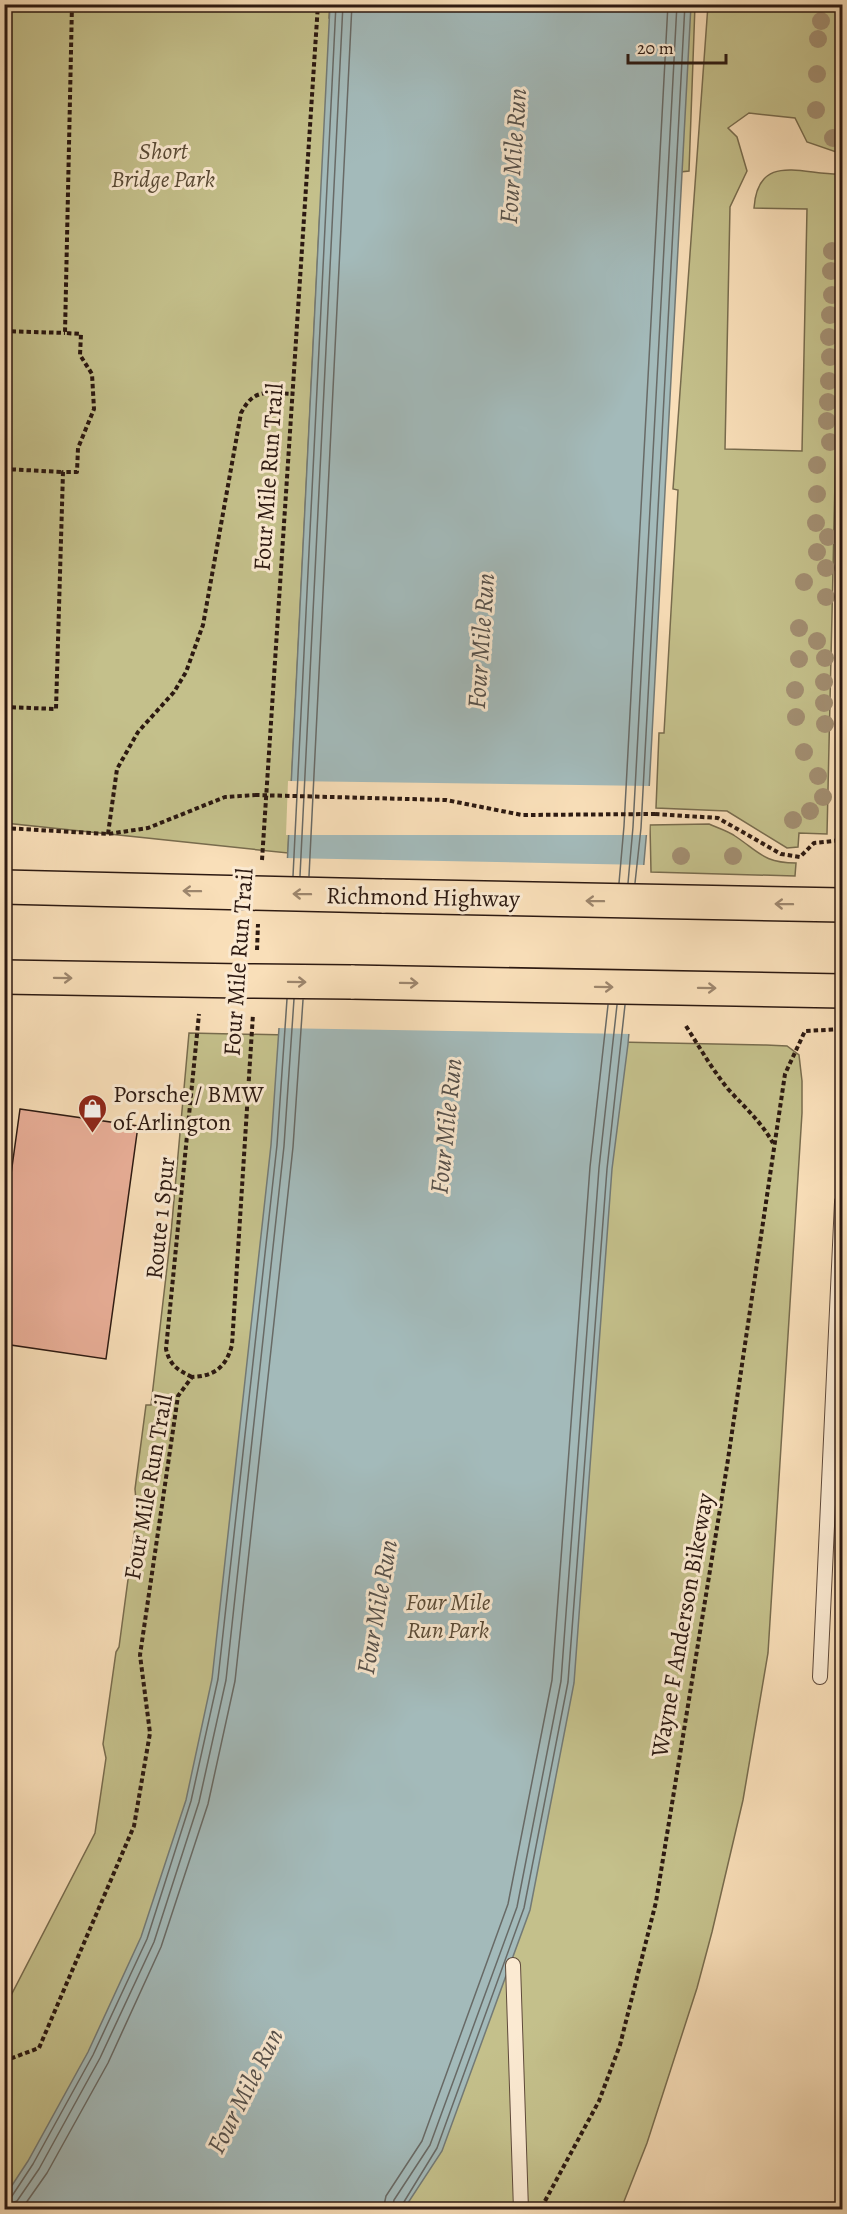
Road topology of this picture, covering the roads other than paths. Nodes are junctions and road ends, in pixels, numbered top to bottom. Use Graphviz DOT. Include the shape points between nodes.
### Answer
graph roads {
  1 [pos="4,887"];
  2 [pos="843,905"];
  3 [pos="4,976"];
  4 [pos="843,991"];
  5 [pos="843,1203"];
  6 [pos="820,1677"];
  7 [pos="513,1965"];
  8 [pos="521,2210"];
  2 -- 1 [label="highway, Richmond Highway, one-way, bridge"];
  3 -- 4 [label="highway, one-way, bridge" via="248,996 649,988"];
  5 -- 6 [label="lane"];
  7 -- 8 [label="lane"];
}
